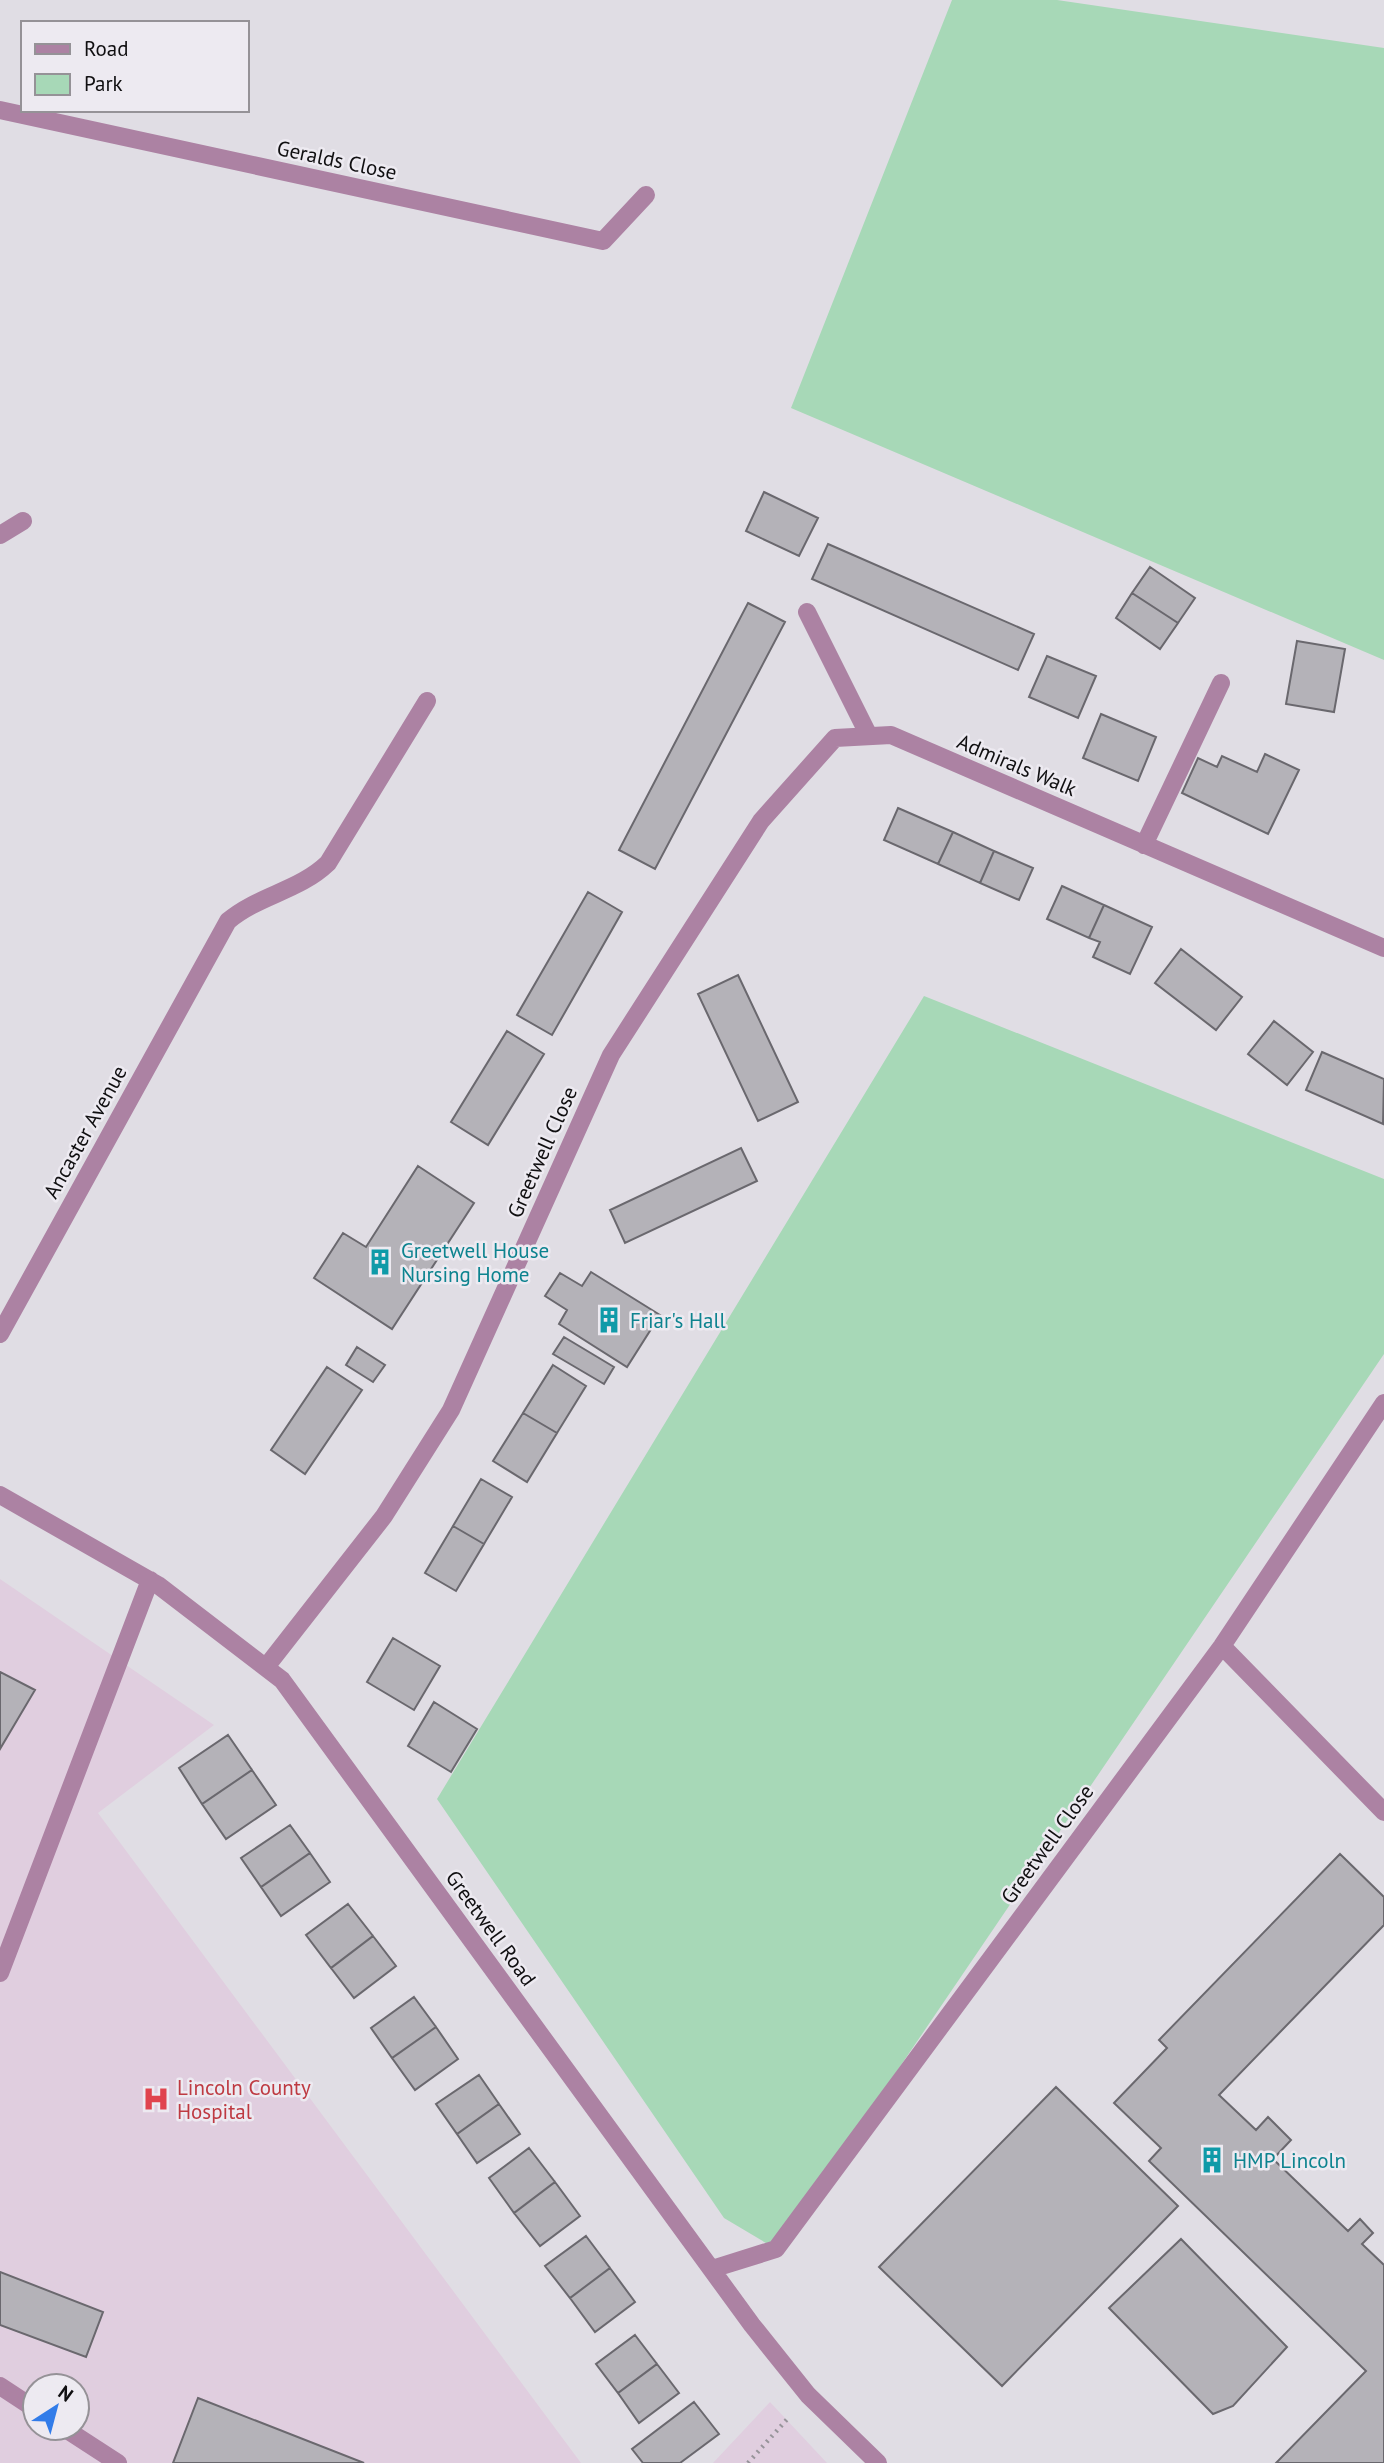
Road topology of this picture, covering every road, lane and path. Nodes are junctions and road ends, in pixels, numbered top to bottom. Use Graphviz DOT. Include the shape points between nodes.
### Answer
graph roads {
  1 [pos="0,110"];
  2 [pos="646,195"];
  3 [pos="23,521"];
  4 [pos="0,535"];
  5 [pos="807,612"];
  6 [pos="1221,683"];
  7 [pos="427,701"];
  8 [pos="869,736"];
  9 [pos="835,738"];
  10 [pos="1144,845"];
  11 [pos="1384,948"];
  12 [pos="0,1334"];
  13 [pos="1384,1404"];
  14 [pos="0,1495"];
  15 [pos="150,1580"];
  16 [pos="1222,1646"];
  17 [pos="266,1667"];
  18 [pos="1384,1812"];
  19 [pos="0,1973"];
  20 [pos="712,2269"];
  21 [pos="0,2386"];
  22 [pos="808,2395"];
  23 [pos="21,2400"];
  24 [pos="86,2442"];
  25 [pos="118,2463"];
  26 [pos="748,2463"];
  27 [pos="878,2463"];
  1 -- 2 [label="street, Geralds Close" via="603,241"];
  3 -- 4 [label="street"];
  5 -- 8 [label="street"];
  6 -- 10 [label="street"];
  7 -- 12 [label="street, Ancaster Avenue" via="328,863 314,877 244,907 228,920"];
  8 -- 9 [label="street, Admirals Walk"];
  8 -- 10 [label="street, Admirals Walk" via="891,735"];
  9 -- 17 [label="street, Greetwell Close" via="761,821 611,1055 451,1410 384,1516"];
  10 -- 11 [label="street, Admirals Walk"];
  13 -- 16 [label="street, Greetwell Close"];
  14 -- 15 [label="street, Greetwell Road"];
  15 -- 17 [label="street, Greetwell Road"];
  15 -- 19 [label="street"];
  16 -- 18 [label="street"];
  16 -- 20 [label="street, Greetwell Close" via="776,2249"];
  17 -- 20 [label="street, Greetwell Road" via="282,1680"];
  20 -- 22 [label="street, Greetwell Road"];
  21 -- 23 [label="street"];
  22 -- 26 [label="path"];
  22 -- 27 [label="street, Greetwell Road"];
  24 -- 25 [label="street"];
}
